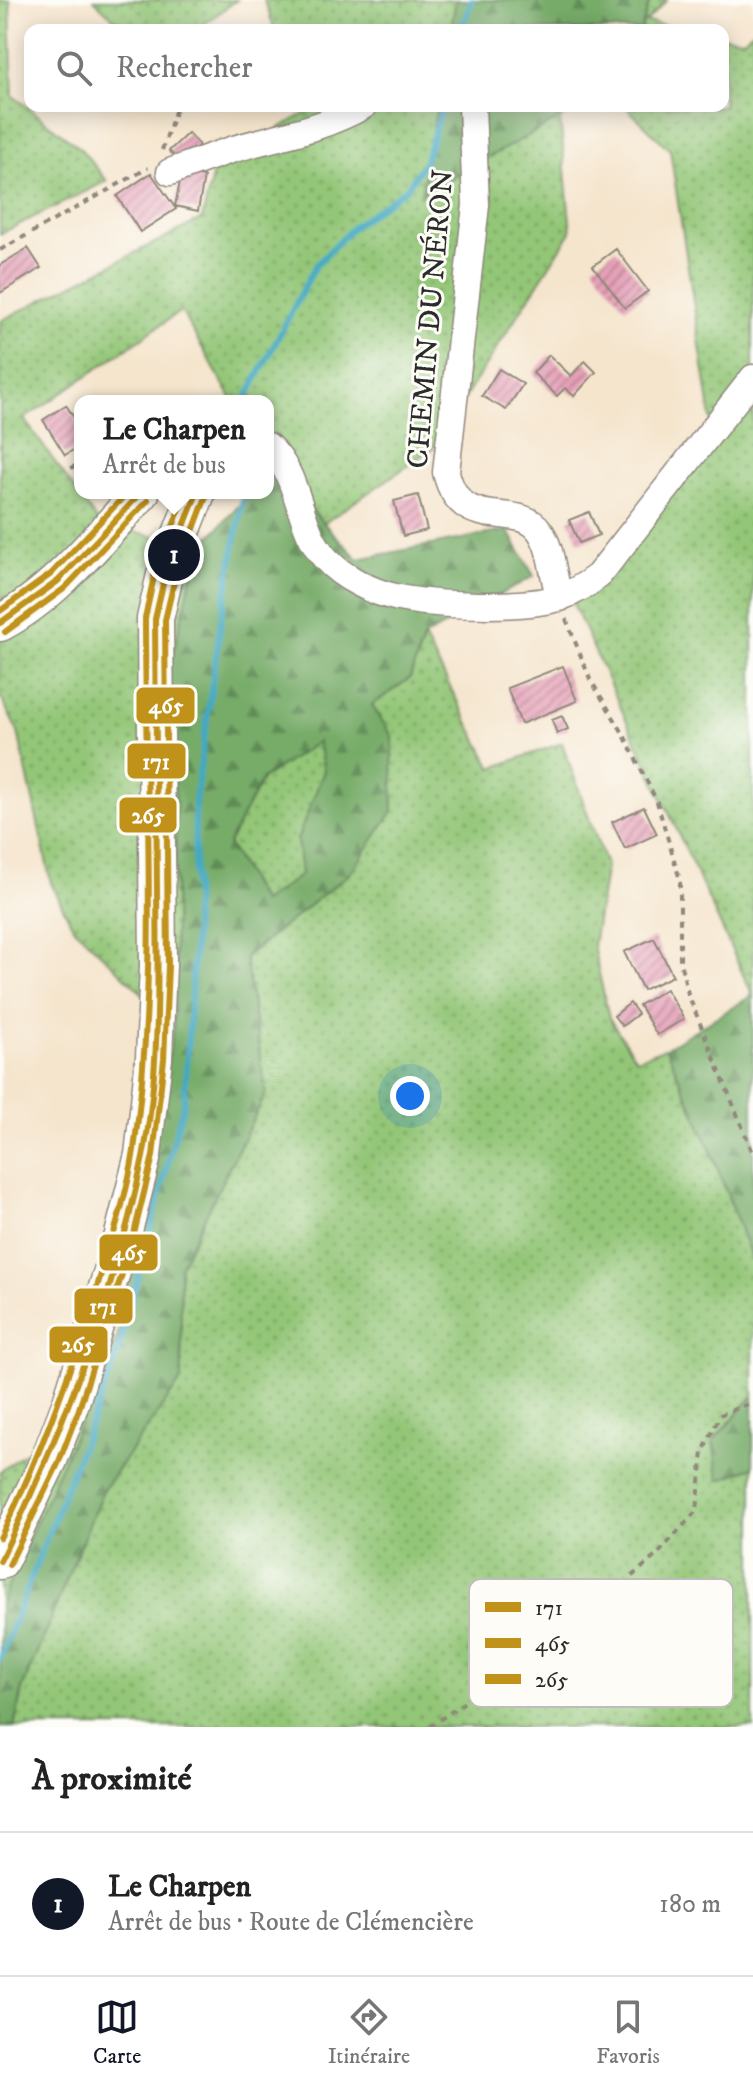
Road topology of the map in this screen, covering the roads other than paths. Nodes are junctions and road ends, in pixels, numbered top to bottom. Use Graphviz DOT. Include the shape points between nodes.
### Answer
graph roads {
  1 [pos="350,112"];
  2 [pos="472,112"];
  3 [pos="164,170"];
  4 [pos="753,378"];
  5 [pos="274,453"];
  6 [pos="135,499"];
  7 [pos="195,499"];
  8 [pos="560,598"];
  9 [pos="0,623"];
  10 [pos="0,1561"];
  1 -- 3 [label="street"];
  2 -- 8 [label="street, CHEMIN DU NÉRON" via="476,205 446,472 459,502 539,528"];
  4 -- 8 [label="street" via="598,576"];
  5 -- 8 [label="street" via="289,471 310,536 342,574 394,597 460,603"];
  6 -- 9 [label="street" via="85,553 19,613"];
  7 -- 10 [label="street" via="165,575 155,619 158,965 143,1155 70,1405"];
}
